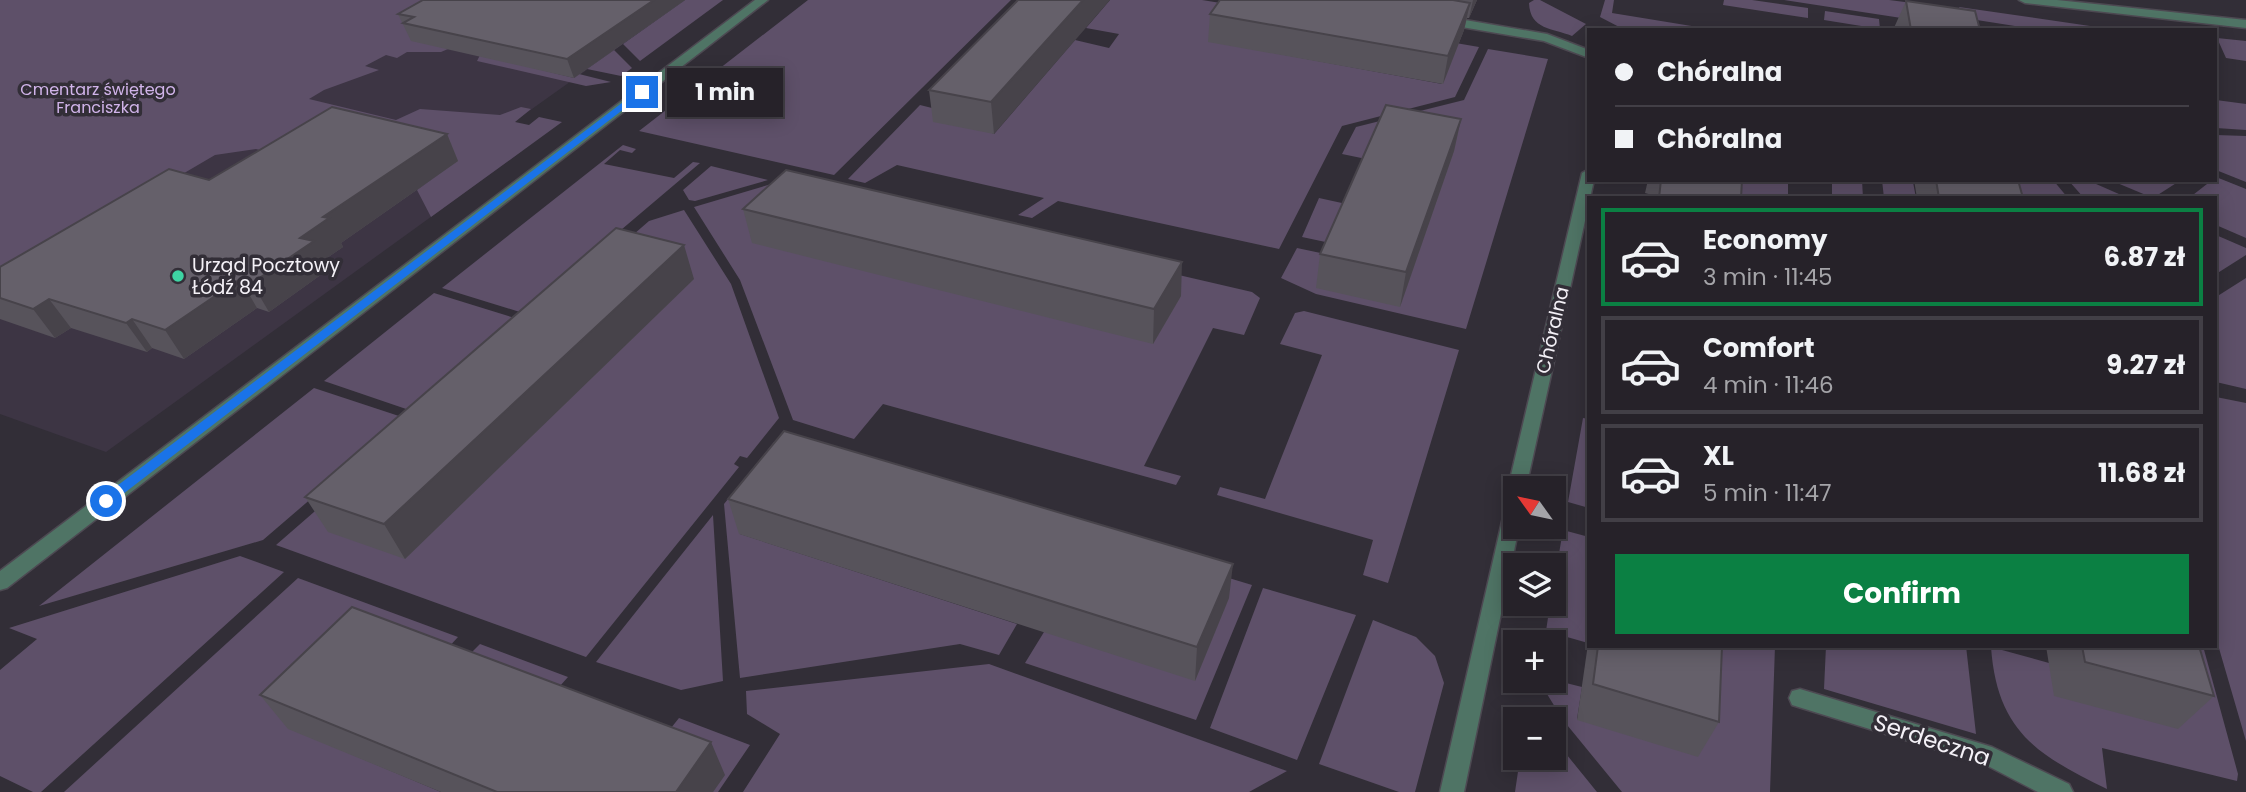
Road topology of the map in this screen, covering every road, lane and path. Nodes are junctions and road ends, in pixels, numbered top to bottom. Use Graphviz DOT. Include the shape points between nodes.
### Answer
graph roads {
  1 [pos="762,0"];
  2 [pos="2025,0"];
  3 [pos="1431,18"];
  4 [pos="2246,24"];
  5 [pos="1587,53"];
  6 [pos="1587,182"];
  7 [pos="1520,476"];
  8 [pos="1507,539"];
  9 [pos="0,582"];
  10 [pos="1800,698"];
  11 [pos="1452,792"];
  12 [pos="2061,792"];
  1 -- 9 [label="street"];
  2 -- 4 [label="street"];
  3 -- 5 [label="street" via="1547,38"];
  6 -- 7 [label="street, Chóralna"];
  8 -- 11 [label="street"];
  10 -- 12 [label="street, Serdeczna" via="1992,757"];
}
